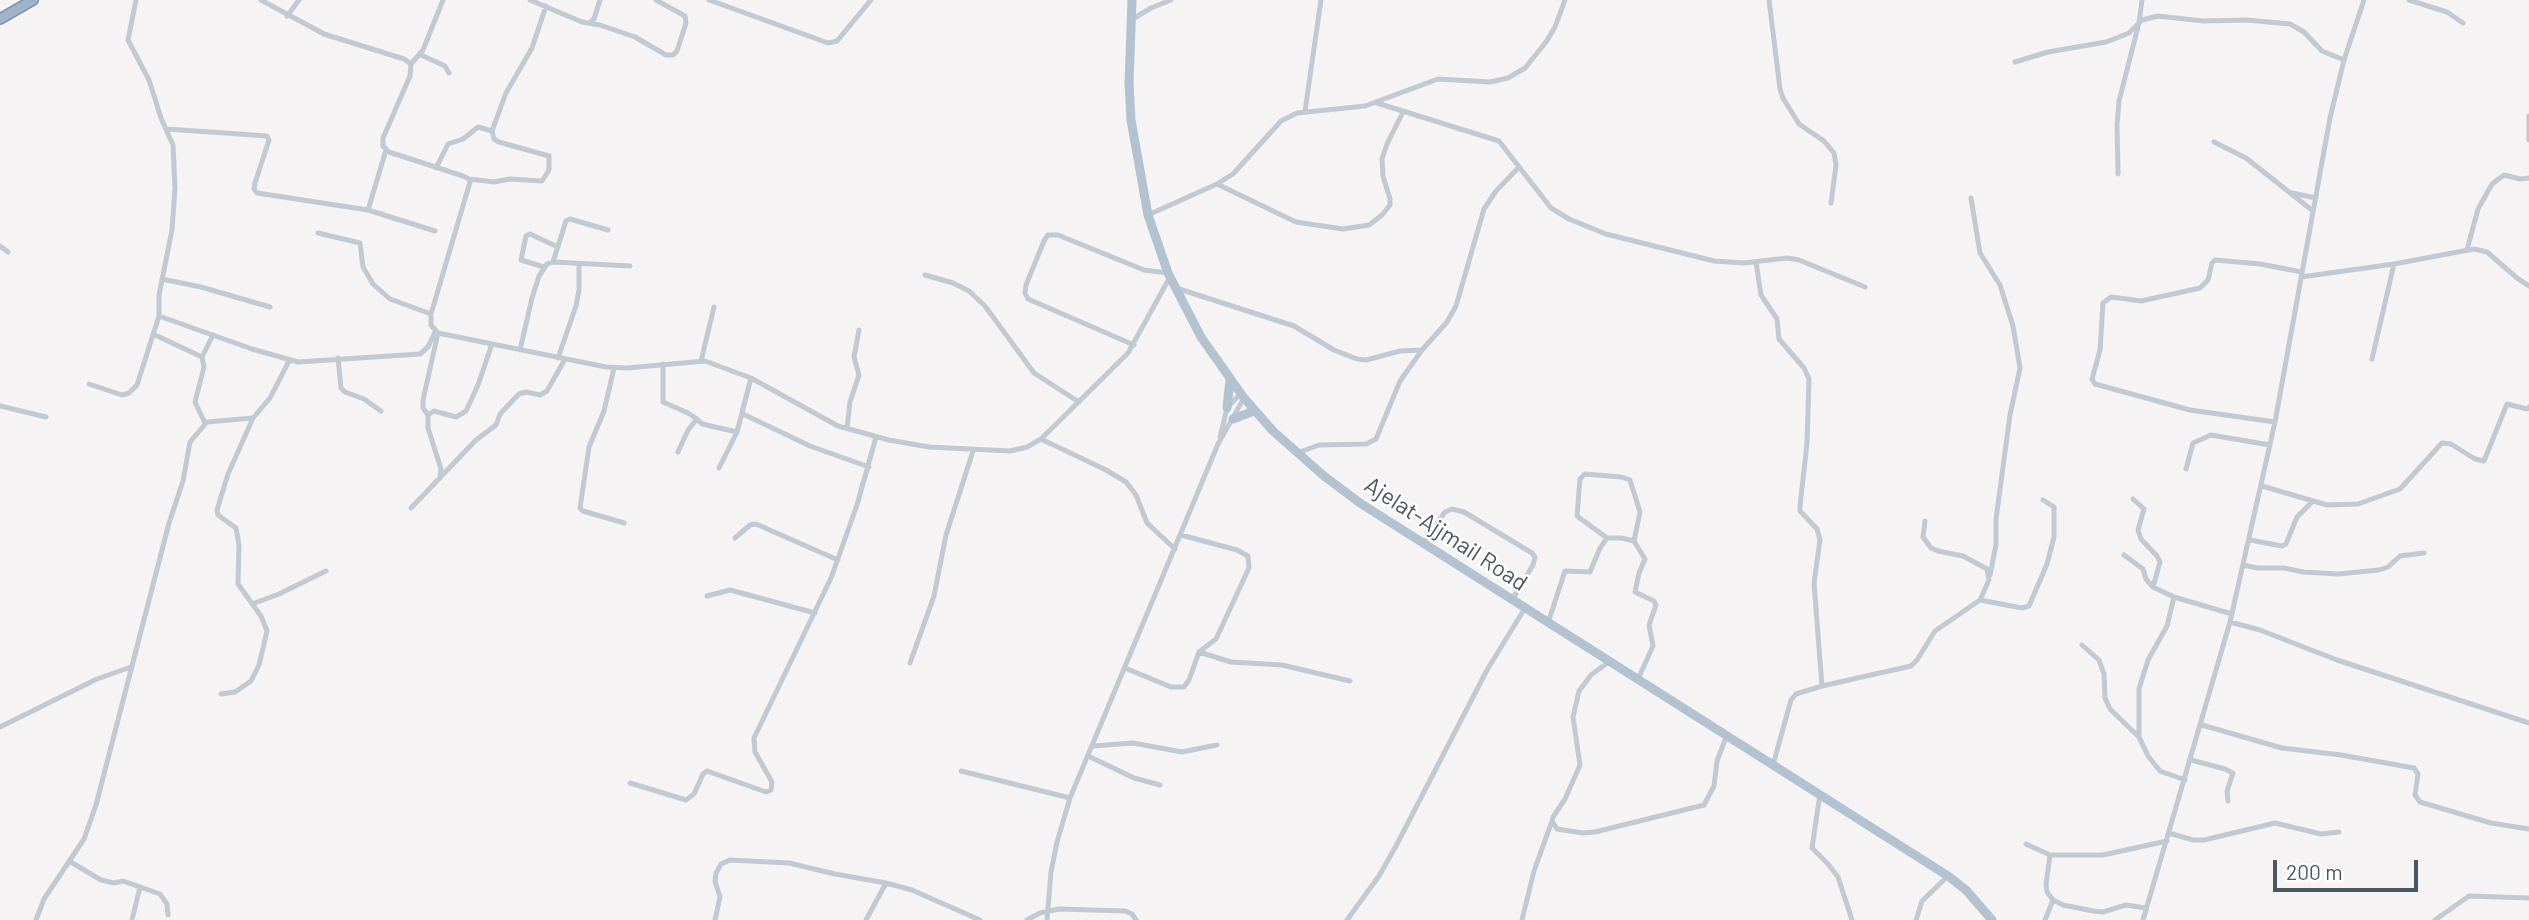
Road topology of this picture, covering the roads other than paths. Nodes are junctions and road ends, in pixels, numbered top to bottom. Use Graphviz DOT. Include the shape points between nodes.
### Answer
graph roads {
  1 [pos="33,0"];
  2 [pos="136,0"];
  3 [pos="261,0"];
  4 [pos="299,0"];
  5 [pos="443,0"];
  6 [pos="530,0"];
  7 [pos="600,0"];
  8 [pos="656,0"];
  9 [pos="709,0"];
  10 [pos="871,0"];
  11 [pos="1132,0"];
  12 [pos="1171,0"];
  13 [pos="1321,0"];
  14 [pos="1565,0"];
  15 [pos="1769,0"];
  16 [pos="2142,0"];
  17 [pos="2364,0"];
  18 [pos="2409,0"];
  19 [pos="546,6"];
  20 [pos="287,16"];
  21 [pos="0,19"];
  22 [pos="1131,20"];
  23 [pos="592,21"];
  24 [pos="2139,23"];
  25 [pos="2463,23"];
  26 [pos="421,55"];
  27 [pos="2344,60"];
  28 [pos="2015,61"];
  29 [pos="411,64"];
  30 [pos="449,73"];
  31 [pos="1377,103"];
  32 [pos="1305,111"];
  33 [pos="1403,112"];
  34 [pos="2529,116"];
  35 [pos="167,129"];
  36 [pos="492,131"];
  37 [pos="2529,140"];
  38 [pos="2214,142"];
  39 [pos="386,150"];
  40 [pos="1519,167"];
  41 [pos="436,168"];
  42 [pos="2118,174"];
  43 [pos="2529,178"];
  44 [pos="469,179"];
  45 [pos="1217,184"];
  46 [pos="2289,192"];
  47 [pos="1970,198"];
  48 [pos="2316,198"];
  49 [pos="1831,203"];
  50 [pos="368,210"];
  51 [pos="2313,211"];
  52 [pos="1148,215"];
  53 [pos="608,230"];
  54 [pos="435,231"];
  55 [pos="318,233"];
  56 [pos="0,246"];
  57 [pos="558,247"];
  58 [pos="2467,250"];
  59 [pos="8,252"];
  60 [pos="553,262"];
  61 [pos="1756,262"];
  62 [pos="2394,264"];
  63 [pos="579,265"];
  64 [pos="630,266"];
  65 [pos="544,267"];
  66 [pos="925,275"];
  67 [pos="1169,275"];
  68 [pos="2301,275"];
  69 [pos="162,279"];
  70 [pos="2529,286"];
  71 [pos="1865,287"];
  72 [pos="1176,288"];
  73 [pos="270,307"];
  74 [pos="714,307"];
  75 [pos="430,314"];
  76 [pos="159,316"];
  77 [pos="859,330"];
  78 [pos="436,333"];
  79 [pos="153,334"];
  80 [pos="213,335"];
  81 [pos="492,344"];
  82 [pos="1134,345"];
  83 [pos="520,350"];
  84 [pos="1422,350"];
  85 [pos="202,357"];
  86 [pos="338,358"];
  87 [pos="562,359"];
  88 [pos="2372,359"];
  89 [pos="289,361"];
  90 [pos="701,361"];
  91 [pos="663,364"];
  92 [pos="614,368"];
  93 [pos="751,378"];
  94 [pos="1230,380"];
  95 [pos="89,384"];
  96 [pos="1242,396"];
  97 [pos="1079,402"];
  98 [pos="0,406"];
  99 [pos="2529,407"];
  100 [pos="1227,408"];
  101 [pos="381,411"];
  102 [pos="1254,411"];
  103 [pos="743,414"];
  104 [pos="429,415"];
  105 [pos="46,417"];
  106 [pos="253,418"];
  107 [pos="697,419"];
  108 [pos="1233,419"];
  109 [pos="2275,422"];
  110 [pos="205,423"];
  111 [pos="847,428"];
  112 [pos="737,432"];
  113 [pos="876,436"];
  114 [pos="1041,439"];
  115 [pos="1218,444"];
  116 [pos="2270,445"];
  117 [pos="973,451"];
  118 [pos="678,452"];
  119 [pos="1297,453"];
  120 [pos="437,459"];
  121 [pos="454,464"];
  122 [pos="869,467"];
  123 [pos="719,468"];
  124 [pos="2186,469"];
  125 [pos="439,481"];
  126 [pos="2262,486"];
  127 [pos="2133,499"];
  128 [pos="2043,500"];
  129 [pos="2313,501"];
  130 [pos="411,508"];
  131 [pos="1924,521"];
  132 [pos="624,523"];
  133 [pos="1181,535"];
  134 [pos="736,538"];
  135 [pos="1607,538"];
  136 [pos="2249,540"];
  137 [pos="1634,541"];
  138 [pos="1423,543"];
  139 [pos="1175,549"];
  140 [pos="2424,553"];
  141 [pos="2124,555"];
  142 [pos="838,560"];
  143 [pos="2244,565"];
  144 [pos="326,571"];
  145 [pos="1990,575"];
  146 [pos="2152,587"];
  147 [pos="706,596"];
  148 [pos="2174,597"];
  149 [pos="1512,600"];
  150 [pos="1980,600"];
  151 [pos="253,604"];
  152 [pos="1525,608"];
  153 [pos="816,613"];
  154 [pos="2232,614"];
  155 [pos="2230,622"];
  156 [pos="1548,623"];
  157 [pos="2082,645"];
  158 [pos="1199,652"];
  159 [pos="1610,661"];
  160 [pos="910,663"];
  161 [pos="131,667"];
  162 [pos="1125,668"];
  163 [pos="1638,679"];
  164 [pos="1350,681"];
  165 [pos="1822,686"];
  166 [pos="221,694"];
  167 [pos="2529,723"];
  168 [pos="2202,725"];
  169 [pos="0,727"];
  170 [pos="1727,735"];
  171 [pos="2139,737"];
  172 [pos="1217,745"];
  173 [pos="1093,746"];
  174 [pos="1088,756"];
  175 [pos="2191,760"];
  176 [pos="1773,765"];
  177 [pos="961,771"];
  178 [pos="2185,780"];
  179 [pos="631,783"];
  180 [pos="1160,785"];
  181 [pos="1820,794"];
  182 [pos="1070,798"];
  183 [pos="2228,801"];
  184 [pos="1552,821"];
  185 [pos="2529,829"];
  186 [pos="2339,832"];
  187 [pos="2169,833"];
  188 [pos="2166,841"];
  189 [pos="2026,844"];
  190 [pos="2050,855"];
  191 [pos="69,861"];
  192 [pos="1948,876"];
  193 [pos="886,883"];
  194 [pos="141,887"];
  195 [pos="2529,898"];
  196 [pos="2053,900"];
  197 [pos="2146,908"];
  198 [pos="1048,911"];
  199 [pos="168,915"];
  200 [pos="36,920"];
  201 [pos="132,920"];
  202 [pos="715,920"];
  203 [pos="866,920"];
  204 [pos="980,920"];
  205 [pos="1027,920"];
  206 [pos="1047,920"];
  207 [pos="1136,920"];
  208 [pos="1347,920"];
  209 [pos="1522,920"];
  210 [pos="1852,920"];
  211 [pos="1916,920"];
  212 [pos="1992,920"];
  213 [pos="2045,920"];
  214 [pos="2143,920"];
  215 [pos="2435,920"];
  1 -- 21 [label="highway"];
  2 -- 35 [label="street" via="128,40"];
  3 -- 20 [label="street"];
  4 -- 20 [label="street"];
  5 -- 26 [label="street"];
  6 -- 19 [label="street"];
  7 -- 23 [label="street"];
  8 -- 23 [label="street" via="685,16 673,55"];
  9 -- 10 [label="street" via="833,43"];
  11 -- 22 [label="main road, Ajelat-Ajjmail Road"];
  12 -- 22 [label="street"];
  13 -- 32 [label="street"];
  14 -- 31 [label="street" via="1546,42 1517,73 1490,82 1428,82"];
  15 -- 49 [label="street" via="1783,98 1799,124 1834,153"];
  16 -- 24 [label="street"];
  17 -- 27 [label="street"];
  18 -- 25 [label="street" via="2447,12"];
  19 -- 23 [label="street"];
  19 -- 36 [label="street" via="532,48 506,93"];
  20 -- 29 [label="street"];
  22 -- 52 [label="main road, Ajelat-Ajjmail Road" via="1131,120"];
  24 -- 27 [label="street" via="2158,16 2290,24 2322,51"];
  24 -- 28 [label="street" via="2129,33 2106,42"];
  24 -- 42 [label="street" via="2119,101"];
  26 -- 29 [label="street"];
  26 -- 30 [label="street"];
  27 -- 48 [label="street"];
  29 -- 39 [label="street" via="383,138"];
  31 -- 32 [label="street"];
  31 -- 33 [label="street"];
  32 -- 45 [label="street" via="1281,121 1244,163"];
  33 -- 40 [label="street" via="1499,141"];
  33 -- 45 [label="street" via="1382,159 1390,205 1369,225 1343,229 1296,222"];
  34 -- 37 [label="street"];
  35 -- 50 [label="street" via="267,136 255,183 257,192"];
  35 -- 69 [label="street" via="175,156 175,188"];
  36 -- 41 [label="street" via="477,127 448,144"];
  36 -- 44 [label="street" via="499,142 549,155 548,176 542,181"];
  38 -- 46 [label="street" via="2246,158"];
  39 -- 41 [label="street"];
  39 -- 50 [label="street"];
  40 -- 61 [label="street" via="1551,208 1583,225 1695,258"];
  40 -- 84 [label="street" via="1484,209 1455,306"];
  41 -- 44 [label="street"];
  43 -- 58 [label="street" via="2504,175 2496,180 2478,209"];
  44 -- 75 [label="street"];
  45 -- 52 [label="street"];
  46 -- 48 [label="street"];
  46 -- 51 [label="street"];
  47 -- 145 [label="street" via="1980,253 2000,285 2021,368 2010,415"];
  48 -- 51 [label="street"];
  50 -- 54 [label="street"];
  51 -- 68 [label="street"];
  52 -- 67 [label="main road, Ajelat-Ajjmail Road"];
  53 -- 57 [label="street" via="570,219"];
  55 -- 75 [label="street" via="359,243 363,267 373,284 390,299"];
  56 -- 59 [label="street"];
  57 -- 60 [label="street"];
  57 -- 65 [label="street" via="526,236 521,260"];
  58 -- 62 [label="street"];
  58 -- 70 [label="street" via="2487,252"];
  60 -- 63 [label="street"];
  60 -- 65 [label="street"];
  61 -- 71 [label="street" via="1799,260"];
  61 -- 165 [label="street" via="1761,295 1777,319 1779,339 1809,379 1800,511 1821,540 1814,583"];
  62 -- 68 [label="street"];
  62 -- 88 [label="street"];
  63 -- 64 [label="street"];
  63 -- 87 [label="street" via="579,290"];
  65 -- 83 [label="street"];
  66 -- 97 [label="street" via="969,291 1034,373"];
  67 -- 72 [label="main road, Ajelat-Ajjmail Road"];
  67 -- 82 [label="street"];
  67 -- 82 [label="street" via="1144,270 1058,235 1048,234 1044,241 1026,285 1028,299"];
  68 -- 109 [label="street"];
  68 -- 109 [label="street" via="2260,264 2215,260 2200,288 2141,302 2111,297 2103,303 2095,384 2190,410"];
  69 -- 73 [label="street"];
  69 -- 76 [label="street"];
  72 -- 84 [label="street" via="1294,326 1357,359"];
  72 -- 94 [label="main road, Ajelat-Ajjmail Road"];
  74 -- 90 [label="street"];
  75 -- 78 [label="street"];
  76 -- 79 [label="street"];
  76 -- 80 [label="street"];
  77 -- 111 [label="street" via="854,356 859,375"];
  78 -- 81 [label="street"];
  78 -- 86 [label="street" via="420,354"];
  78 -- 104 [label="street" via="423,400"];
  79 -- 85 [label="street"];
  79 -- 95 [label="street" via="139,381 129,393 122,396"];
  80 -- 85 [label="street"];
  80 -- 89 [label="street"];
  81 -- 83 [label="street"];
  81 -- 104 [label="street" via="466,411 456,417 434,411"];
  82 -- 97 [label="street"];
  83 -- 87 [label="street"];
  84 -- 119 [label="street" via="1400,381 1376,439 1366,444 1319,445"];
  85 -- 110 [label="street" via="204,367 195,402"];
  86 -- 89 [label="street"];
  86 -- 101 [label="street" via="341,388"];
  87 -- 92 [label="street"];
  87 -- 121 [label="street" via="544,394 519,394 496,425"];
  89 -- 106 [label="street" via="270,398"];
  90 -- 91 [label="street"];
  90 -- 93 [label="street"];
  91 -- 92 [label="street"];
  91 -- 107 [label="street" via="663,402"];
  92 -- 132 [label="street" via="589,447 580,508"];
  93 -- 103 [label="street"];
  93 -- 111 [label="street"];
  94 -- 96 [label="main road, Ajelat-Ajjmail Road"];
  94 -- 100 [label="main road"];
  96 -- 100 [label="street"];
  96 -- 102 [label="main road, Ajelat-Ajjmail Road"];
  96 -- 108 [label="street"];
  97 -- 114 [label="street"];
  98 -- 105 [label="street"];
  99 -- 129 [label="street" via="2507,404 2484,461 2442,443 2397,491 2348,506"];
  100 -- 115 [label="street"];
  102 -- 108 [label="main road"];
  102 -- 119 [label="main road, Ajelat-Ajjmail Road"];
  103 -- 112 [label="street"];
  103 -- 122 [label="street" via="820,451"];
  104 -- 120 [label="street"];
  106 -- 110 [label="street"];
  106 -- 151 [label="street" via="217,510 236,528 238,584"];
  107 -- 112 [label="street"];
  107 -- 118 [label="street"];
  108 -- 115 [label="street"];
  109 -- 116 [label="street"];
  110 -- 161 [label="street" via="187,452"];
  111 -- 113 [label="street"];
  112 -- 123 [label="street"];
  113 -- 117 [label="street"];
  113 -- 122 [label="street"];
  114 -- 117 [label="street" via="1020,450"];
  114 -- 139 [label="street" via="1126,482 1147,523"];
  115 -- 133 [label="street"];
  116 -- 124 [label="street" via="2211,435 2193,443"];
  116 -- 126 [label="street"];
  117 -- 160 [label="street" via="946,535 934,596"];
  119 -- 138 [label="main road, Ajelat-Ajjmail Road" via="1339,488"];
  120 -- 121 [label="street"];
  120 -- 125 [label="street"];
  121 -- 125 [label="street"];
  122 -- 142 [label="street"];
  125 -- 130 [label="street"];
  126 -- 129 [label="street"];
  126 -- 136 [label="street"];
  127 -- 146 [label="street" via="2144,509 2138,530 2141,539 2160,562"];
  128 -- 150 [label="street" via="2054,507 2054,537 2029,606"];
  129 -- 136 [label="street" via="2297,517 2286,544"];
  131 -- 145 [label="street" via="1923,537 1931,548 1978,562"];
  133 -- 139 [label="street"];
  133 -- 158 [label="street" via="1237,550 1250,560 1218,634"];
  134 -- 142 [label="street" via="756,524"];
  135 -- 137 [label="street"];
  135 -- 137 [label="street" via="1577,516 1580,479 1585,474 1630,480 1640,512"];
  135 -- 156 [label="street" via="1590,572 1564,572"];
  136 -- 143 [label="street"];
  137 -- 163 [label="street" via="1645,559 1635,592 1656,605 1649,625 1653,646"];
  138 -- 149 [label="main road, Ajelat-Ajjmail Road"];
  138 -- 149 [label="street" via="1452,509 1532,553 1533,565"];
  139 -- 162 [label="street"];
  140 -- 143 [label="street" via="2397,558 2384,569 2338,574"];
  141 -- 146 [label="street" via="2143,569"];
  142 -- 153 [label="street"];
  143 -- 154 [label="street"];
  144 -- 151 [label="street"];
  145 -- 150 [label="street"];
  146 -- 148 [label="street"];
  147 -- 153 [label="street" via="730,590"];
  148 -- 154 [label="street"];
  148 -- 171 [label="street" via="2167,626 2148,660 2139,689"];
  149 -- 152 [label="main road, Ajelat-Ajjmail Road"];
  150 -- 165 [label="street" via="1935,631 1911,666"];
  151 -- 166 [label="street" via="267,631 259,665 248,685"];
  152 -- 156 [label="main road, Ajelat-Ajjmail Road"];
  152 -- 208 [label="street" via="1380,876"];
  153 -- 179 [label="street" via="754,738 771,790 707,771 686,800"];
  154 -- 155 [label="street"];
  155 -- 167 [label="street"];
  155 -- 168 [label="street"];
  156 -- 159 [label="main road, Ajelat-Ajjmail Road"];
  157 -- 171 [label="street" via="2099,660 2110,709"];
  158 -- 162 [label="street" via="1189,680 1180,688"];
  158 -- 164 [label="street" via="1231,662 1282,665"];
  159 -- 163 [label="main road, Ajelat-Ajjmail Road"];
  159 -- 184 [label="street" via="1578,691 1573,718 1580,765"];
  161 -- 169 [label="street"];
  161 -- 191 [label="street" via="96,805 84,839"];
  162 -- 173 [label="street"];
  163 -- 170 [label="main road, Ajelat-Ajjmail Road"];
  165 -- 176 [label="street" via="1791,700"];
  168 -- 175 [label="street"];
  168 -- 185 [label="street" via="2282,748 2414,768 2418,774 2415,795 2420,802"];
  170 -- 176 [label="main road, Ajelat-Ajjmail Road"];
  170 -- 184 [label="street" via="1714,786 1704,805 1583,833 1562,831"];
  171 -- 178 [label="street" via="2160,771"];
  172 -- 173 [label="street" via="1182,751 1133,743"];
  173 -- 174 [label="street"];
  174 -- 180 [label="street"];
  174 -- 182 [label="street"];
  175 -- 178 [label="street"];
  175 -- 183 [label="street" via="2233,773"];
  176 -- 181 [label="main road, Ajelat-Ajjmail Road"];
  177 -- 182 [label="street"];
  178 -- 187 [label="street"];
  181 -- 192 [label="main road, Ajelat-Ajjmail Road"];
  181 -- 210 [label="street" via="1812,848 1838,877"];
  182 -- 198 [label="street" via="1057,842"];
  184 -- 209 [label="street"];
  186 -- 187 [label="street" via="2321,834 2275,823 2204,840"];
  187 -- 188 [label="street"];
  188 -- 190 [label="street" via="2103,855"];
  188 -- 197 [label="street"];
  189 -- 190 [label="street"];
  190 -- 196 [label="street" via="2046,885"];
  191 -- 194 [label="street" via="101,880"];
  191 -- 200 [label="street"];
  192 -- 211 [label="street" via="1922,901"];
  192 -- 212 [label="main road, Ajelat-Ajjmail Road"];
  193 -- 202 [label="street" via="789,863 730,860 716,873 720,897"];
  193 -- 203 [label="street"];
  193 -- 204 [label="street"];
  194 -- 199 [label="street" via="164,897"];
  194 -- 201 [label="street"];
  195 -- 215 [label="street" via="2469,896"];
  196 -- 197 [label="street" via="2103,912 2126,905"];
  196 -- 213 [label="street"];
  197 -- 214 [label="street"];
  198 -- 205 [label="street"];
  198 -- 206 [label="street"];
  198 -- 207 [label="street" via="1125,911"];
}
